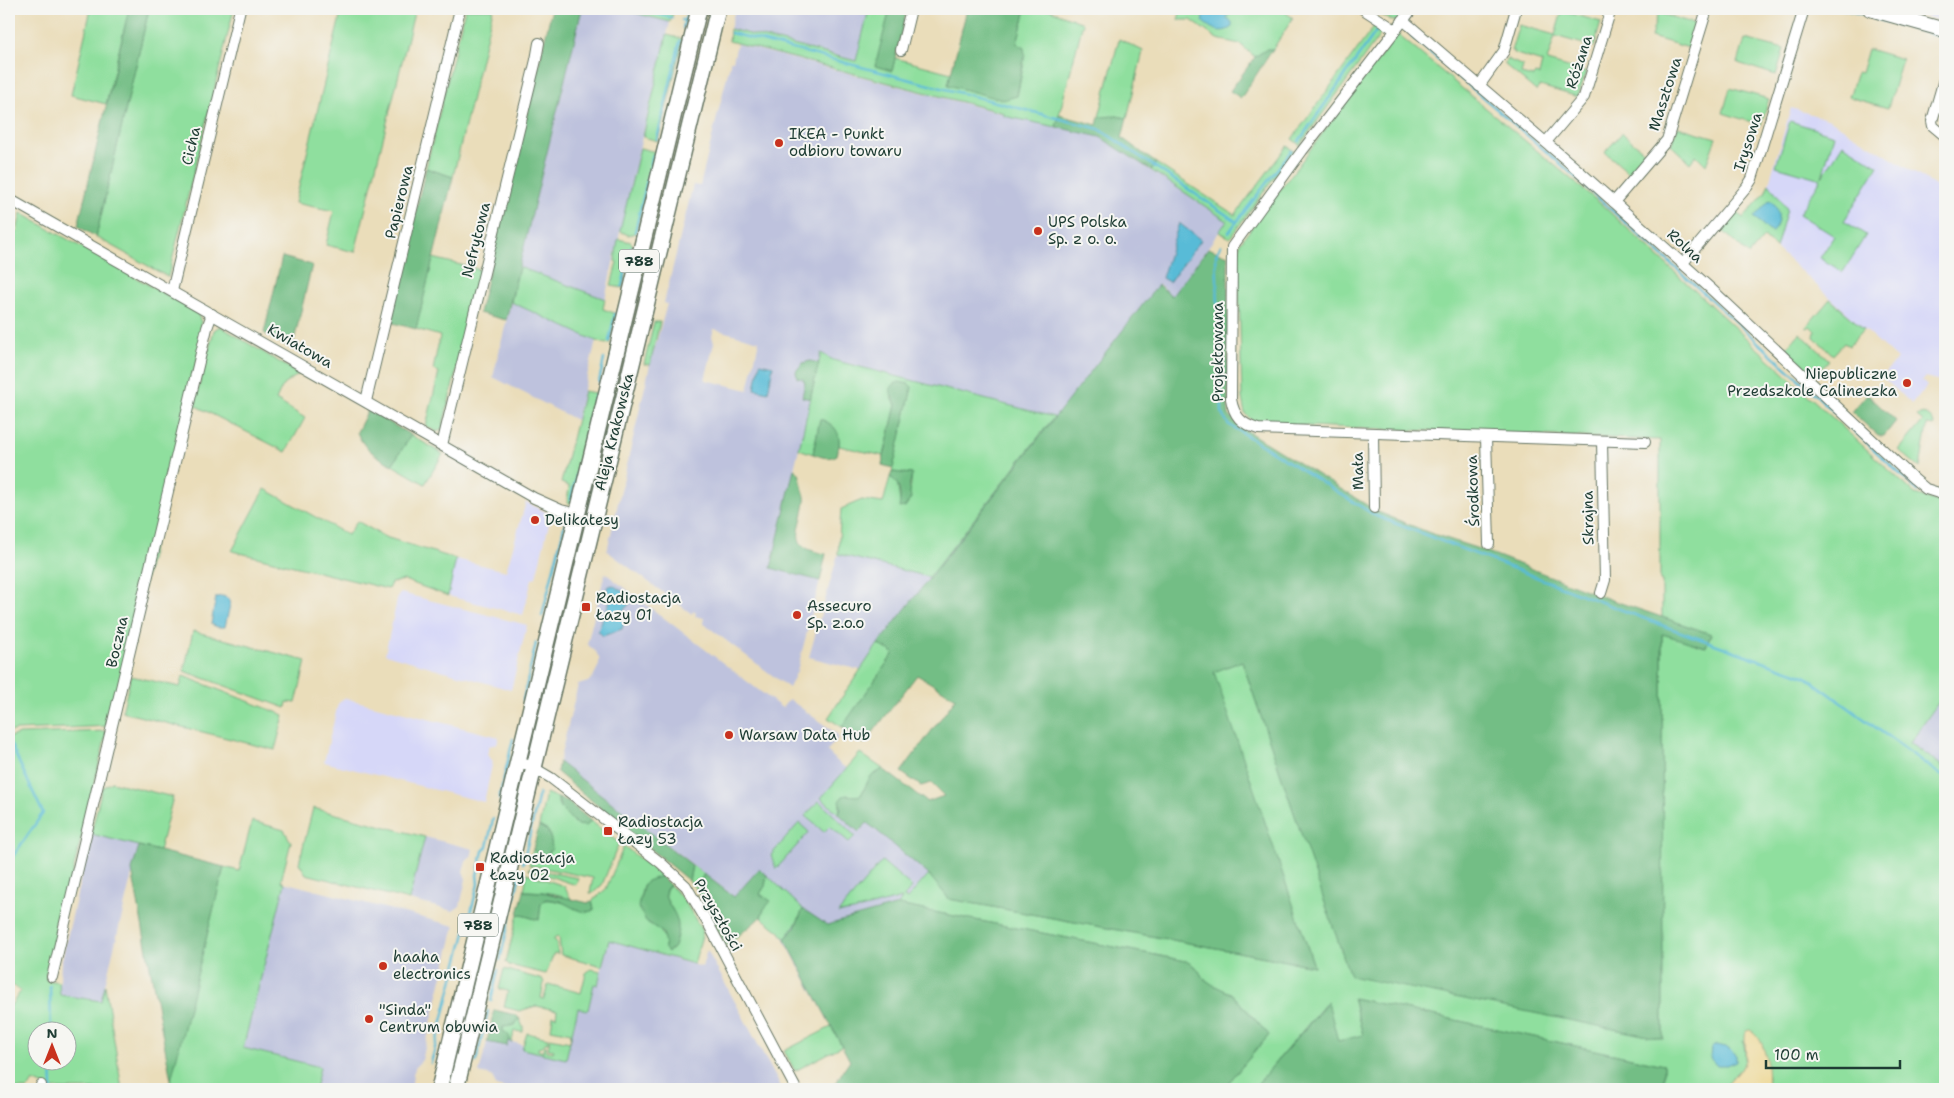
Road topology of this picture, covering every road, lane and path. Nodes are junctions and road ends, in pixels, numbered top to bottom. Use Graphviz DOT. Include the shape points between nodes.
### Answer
graph roads {
  1 [pos="240,9"];
  2 [pos="460,9"];
  3 [pos="700,9"];
  4 [pos="718,9"];
  5 [pos="911,9"];
  6 [pos="1364,9"];
  7 [pos="1412,9"];
  8 [pos="1516,9"];
  9 [pos="1611,9"];
  10 [pos="1707,9"];
  11 [pos="1804,9"];
  12 [pos="1870,9"];
  13 [pos="1402,20"];
  14 [pos="1394,30"];
  15 [pos="1945,30"];
  16 [pos="539,43"];
  17 [pos="901,50"];
  18 [pos="1945,76"];
  19 [pos="1479,86"];
  20 [pos="1945,136"];
  21 [pos="1546,142"];
  22 [pos="9,199"];
  23 [pos="1614,202"];
  24 [pos="1682,264"];
  25 [pos="172,291"];
  26 [pos="212,314"];
  27 [pos="366,402"];
  28 [pos="1373,433"];
  29 [pos="1486,437"];
  30 [pos="1602,441"];
  31 [pos="1646,442"];
  32 [pos="442,445"];
  33 [pos="1945,495"];
  34 [pos="1374,508"];
  35 [pos="578,514"];
  36 [pos="1489,544"];
  37 [pos="1601,593"];
  38 [pos="518,761"];
  39 [pos="534,768"];
  40 [pos="52,977"];
  41 [pos="438,1089"];
  42 [pos="456,1089"];
  43 [pos="796,1089"];
  1 -- 25 [label="street, Cicha"];
  2 -- 27 [label="street, Papierowa"];
  3 -- 35 [label="main road, Aleja Krakowska / 788"];
  4 -- 39 [label="main road, Aleja Krakowska / 788"];
  5 -- 17 [label="street"];
  6 -- 14 [label="street"];
  7 -- 13 [label="street, Projektowana"];
  8 -- 19 [label="street" via="1504,51"];
  9 -- 21 [label="street, Różana" via="1584,97"];
  10 -- 23 [label="street, Masztowa" via="1667,140"];
  11 -- 24 [label="street, Irysowa" via="1752,179"];
  12 -- 15 [label="street"];
  13 -- 14 [label="street, Projektowana"];
  13 -- 19 [label="street, Rolna"];
  14 -- 28 [label="street, Projektowana" via="1256,212 1234,243 1232,253 1231,399 1236,416 1248,426 1258,429"];
  16 -- 32 [label="street, Nefrytowa"];
  18 -- 20 [label="street" via="1932,121 1933,126"];
  19 -- 21 [label="street, Rolna"];
  21 -- 23 [label="street, Rolna"];
  22 -- 25 [label="street, Kwiatowa"];
  23 -- 24 [label="street, Rolna"];
  24 -- 33 [label="street, Rolna" via="1914,479 1926,489"];
  25 -- 26 [label="street, Kwiatowa"];
  26 -- 27 [label="street, Kwiatowa"];
  26 -- 40 [label="street, Boczna"];
  27 -- 32 [label="street, Kwiatowa"];
  28 -- 29 [label="street, Projektowana"];
  28 -- 34 [label="street, Mała"];
  29 -- 30 [label="street, Projektowana"];
  29 -- 36 [label="street, Środkowa"];
  30 -- 31 [label="street, Projektowana"];
  30 -- 37 [label="street, Skrajna" via="1605,580"];
  32 -- 35 [label="street, Kwiatowa" via="534,498"];
  35 -- 38 [label="main road, Aleja Krakowska / 788"];
  38 -- 39 [label="street, Przyszłości"];
  38 -- 41 [label="main road, Aleja Krakowska / 788"];
  39 -- 42 [label="main road, Aleja Krakowska / 788"];
  39 -- 43 [label="street, Przyszłości" via="634,841 686,886"];
}
